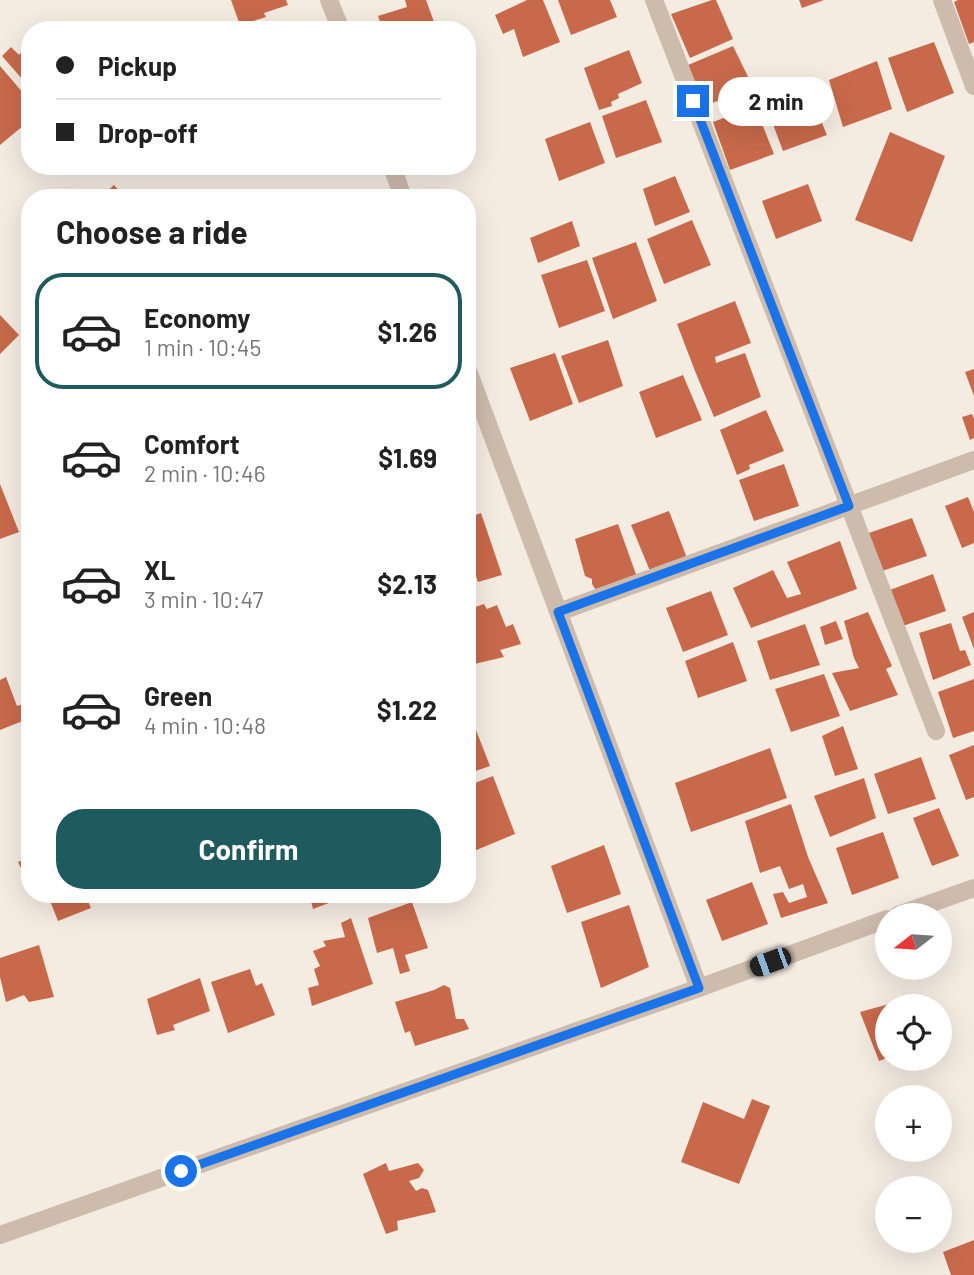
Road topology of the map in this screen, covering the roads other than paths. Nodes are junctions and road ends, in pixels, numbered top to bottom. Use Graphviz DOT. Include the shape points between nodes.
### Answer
graph roads {
  1 [pos="330,0"];
  2 [pos="654,0"];
  3 [pos="942,0"];
  4 [pos="338,21"];
  5 [pos="974,86"];
  6 [pos="476,392"];
  7 [pos="974,460"];
  8 [pos="849,506"];
  9 [pos="558,612"];
  10 [pos="936,731"];
  11 [pos="974,888"];
  12 [pos="932,903"];
  13 [pos="875,923"];
  14 [pos="699,988"];
  15 [pos="0,1236"];
  1 -- 4 [label="street"];
  2 -- 8 [label="street"];
  3 -- 5 [label="street"];
  6 -- 9 [label="street"];
  7 -- 8 [label="street"];
  8 -- 9 [label="street"];
  8 -- 10 [label="street"];
  9 -- 14 [label="street"];
  11 -- 12 [label="street"];
  13 -- 14 [label="street"];
  14 -- 15 [label="street"];
}
